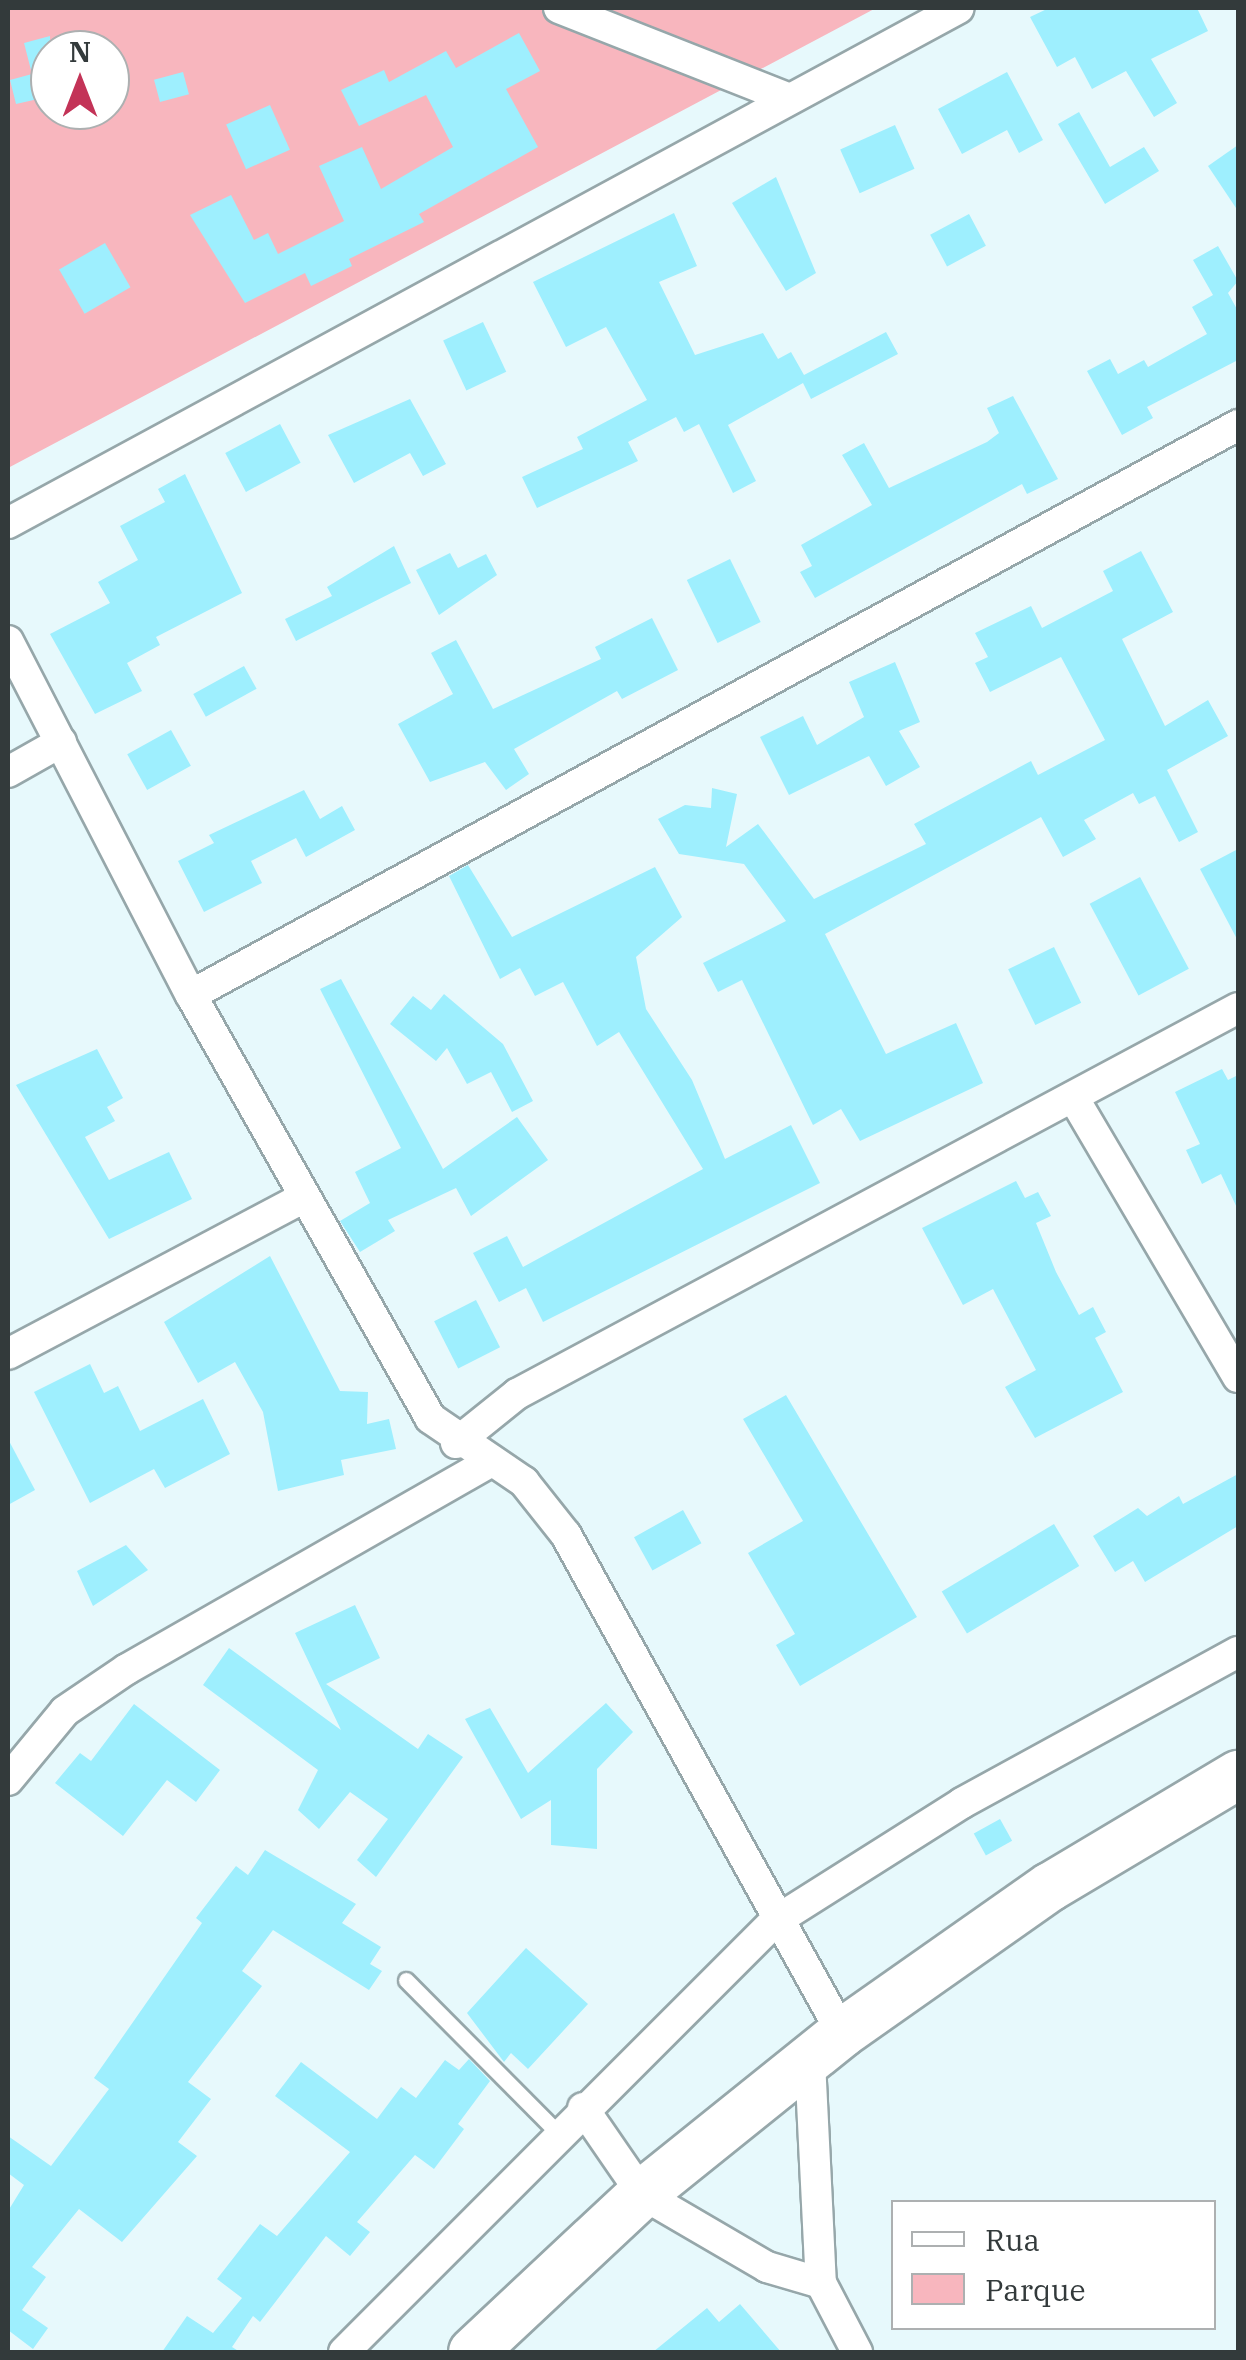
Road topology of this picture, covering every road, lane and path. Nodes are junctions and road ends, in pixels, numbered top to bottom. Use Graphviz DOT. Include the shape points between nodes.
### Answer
graph roads {
  1 [pos="559,8"];
  2 [pos="959,8"];
  3 [pos="790,98"];
  4 [pos="1238,425"];
  5 [pos="8,522"];
  6 [pos="8,640"];
  7 [pos="61,742"];
  8 [pos="8,772"];
  9 [pos="191,995"];
  10 [pos="1238,1008"];
  11 [pos="1073,1098"];
  12 [pos="304,1197"];
  13 [pos="8,1354"];
  14 [pos="1238,1377"];
  15 [pos="456,1443"];
  16 [pos="492,1461"];
  17 [pos="1238,1652"];
  18 [pos="1238,1775"];
  19 [pos="8,1780"];
  20 [pos="774,1922"];
  21 [pos="406,1980"];
  22 [pos="826,2047"];
  23 [pos="582,2108"];
  24 [pos="558,2133"];
  25 [pos="642,2194"];
  26 [pos="821,2284"];
  27 [pos="344,2352"];
  28 [pos="473,2352"];
  29 [pos="857,2352"];
  1 -- 3 [label="street"];
  2 -- 3 [label="street"];
  3 -- 5 [label="street"];
  4 -- 9 [label="street"];
  6 -- 7 [label="street"];
  7 -- 8 [label="street"];
  7 -- 9 [label="street"];
  9 -- 12 [label="street"];
  10 -- 11 [label="street"];
  11 -- 14 [label="street"];
  11 -- 15 [label="street" via="518,1394"];
  12 -- 13 [label="street"];
  12 -- 15 [label="street" via="430,1418"];
  15 -- 16 [label="street"];
  16 -- 19 [label="street" via="127,1669 64,1711"];
  16 -- 20 [label="street" via="524,1482 566,1535"];
  17 -- 20 [label="street" via="962,1803"];
  18 -- 22 [label="main road" via="1050,1888"];
  20 -- 22 [label="street"];
  20 -- 23 [label="street"];
  21 -- 24 [label="lane"];
  22 -- 25 [label="main road"];
  22 -- 26 [label="street"];
  23 -- 24 [label="street"];
  23 -- 25 [label="street"];
  24 -- 27 [label="street"];
  25 -- 26 [label="street" via="767,2267"];
  25 -- 28 [label="main road"];
  26 -- 29 [label="street"];
}
